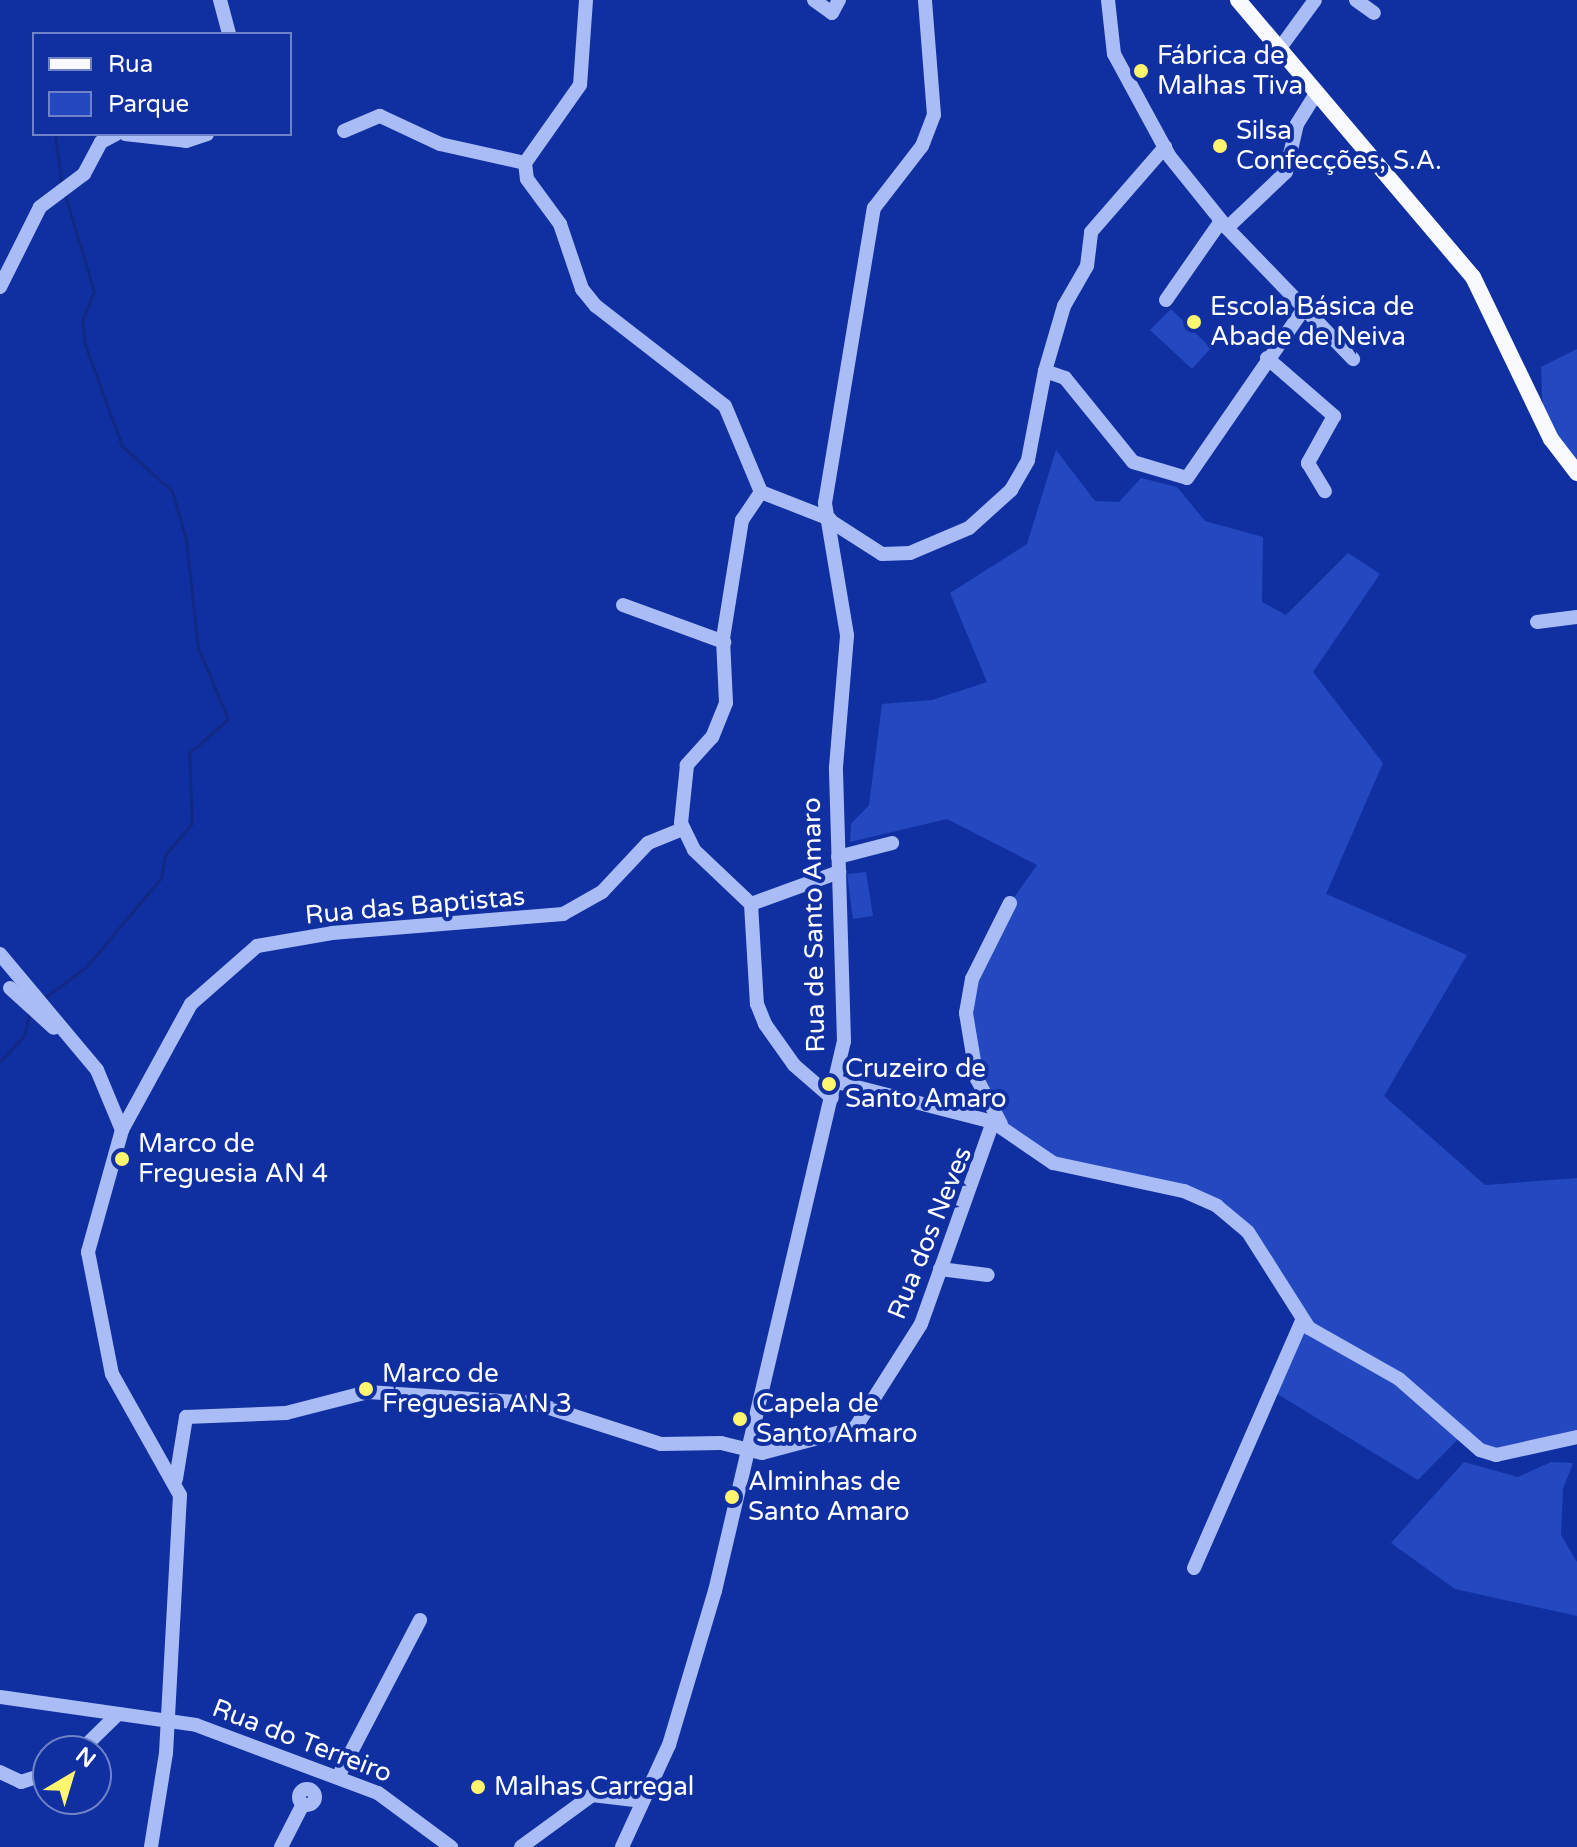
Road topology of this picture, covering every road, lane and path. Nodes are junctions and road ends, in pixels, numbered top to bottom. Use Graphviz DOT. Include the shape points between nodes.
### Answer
graph roads {
  1 [pos="220,0"];
  2 [pos="586,0"];
  3 [pos="814,0"];
  4 [pos="839,0"];
  5 [pos="925,0"];
  6 [pos="1108,0"];
  7 [pos="1238,0"];
  8 [pos="1315,0"];
  9 [pos="1356,0"];
  10 [pos="1374,13"];
  11 [pos="228,32"];
  12 [pos="1280,48"];
  13 [pos="1317,92"];
  14 [pos="344,131"];
  15 [pos="112,136"];
  16 [pos="142,136"];
  17 [pos="201,136"];
  18 [pos="1165,147"];
  19 [pos="525,163"];
  20 [pos="1224,225"];
  21 [pos="0,287"];
  22 [pos="1166,300"];
  23 [pos="1302,311"];
  24 [pos="1267,358"];
  25 [pos="1353,359"];
  26 [pos="1045,371"];
  27 [pos="1577,473"];
  28 [pos="1325,491"];
  29 [pos="761,492"];
  30 [pos="831,521"];
  31 [pos="623,605"];
  32 [pos="1577,617"];
  33 [pos="1537,622"];
  34 [pos="724,642"];
  35 [pos="683,829"];
  36 [pos="892,843"];
  37 [pos="838,865"];
  38 [pos="1010,903"];
  39 [pos="751,904"];
  40 [pos="0,954"];
  41 [pos="10,988"];
  42 [pos="65,1032"];
  43 [pos="797,1068"];
  44 [pos="837,1077"];
  45 [pos="832,1098"];
  46 [pos="997,1123"];
  47 [pos="122,1130"];
  48 [pos="940,1269"];
  49 [pos="988,1275"];
  50 [pos="1302,1321"];
  51 [pos="1577,1437"];
  52 [pos="751,1450"];
  53 [pos="176,1479"];
  54 [pos="1194,1568"];
  55 [pos="420,1620"];
  56 [pos="0,1697"];
  57 [pos="118,1714"];
  58 [pos="168,1717"];
  59 [pos="96,1735"];
  60 [pos="0,1772"];
  61 [pos="339,1775"];
  62 [pos="32,1778"];
  63 [pos="643,1801"];
  64 [pos="303,1804"];
  65 [pos="151,1847"];
  66 [pos="281,1847"];
  67 [pos="451,1847"];
  68 [pos="521,1847"];
  69 [pos="622,1847"];
  1 -- 11 [label="street"];
  2 -- 19 [label="street" via="580,85"];
  3 -- 4 [label="street" via="832,13"];
  5 -- 30 [label="street, Rua de Santo Amaro" via="934,115 922,146 874,208 855,348 831,434 825,503"];
  6 -- 18 [label="street" via="1114,54"];
  7 -- 12 [label="main road"];
  8 -- 12 [label="street"];
  9 -- 10 [label="street"];
  12 -- 13 [label="main road"];
  13 -- 20 [label="street" via="1297,124 1286,172"];
  13 -- 27 [label="main road" via="1473,277 1551,439"];
  14 -- 19 [label="street" via="380,116 452,148"];
  15 -- 21 [label="street" via="101,142 84,174 40,207"];
  16 -- 17 [label="street" via="186,141"];
  18 -- 20 [label="street"];
  18 -- 26 [label="street" via="1091,232 1087,266 1064,306"];
  19 -- 29 [label="street" via="527,179 560,224 582,289 725,406"];
  20 -- 22 [label="street"];
  20 -- 23 [label="street"];
  23 -- 24 [label="street"];
  23 -- 25 [label="street"];
  24 -- 26 [label="street" via="1187,478 1133,462 1065,378"];
  24 -- 28 [label="street" via="1334,416 1308,463"];
  26 -- 30 [label="street" via="1020,477 969,528 889,556"];
  29 -- 30 [label="street"];
  29 -- 34 [label="street" via="742,520"];
  30 -- 37 [label="street, Rua de Santo Amaro" via="847,635"];
  31 -- 34 [label="street"];
  32 -- 33 [label="street"];
  34 -- 35 [label="street" via="726,703 680,784"];
  35 -- 39 [label="street" via="694,850"];
  35 -- 47 [label="street, Rua das Baptistas" via="648,843 602,892 563,914 332,933 257,946 191,1004"];
  36 -- 37 [label="street"];
  37 -- 39 [label="street"];
  37 -- 44 [label="street, Rua de Santo Amaro" via="844,1014"];
  38 -- 46 [label="street" via="972,979 966,1013 977,1079"];
  39 -- 43 [label="street" via="757,1004"];
  40 -- 42 [label="street"];
  41 -- 42 [label="street"];
  42 -- 47 [label="street" via="111,1091"];
  43 -- 44 [label="street" via="817,1078"];
  43 -- 45 [label="street"];
  44 -- 45 [label="street, Rua de Santo Amaro"];
  44 -- 46 [label="street"];
  45 -- 52 [label="street, Rua de Santo Amaro"];
  46 -- 48 [label="street, Rua dos Neves"];
  46 -- 50 [label="street" via="1053,1163 1159,1184 1217,1206 1248,1232"];
  47 -- 53 [label="street" via="90,1229 91,1265 112,1374"];
  48 -- 49 [label="street"];
  48 -- 52 [label="street, Rua dos Neves" via="921,1324 855,1428 772,1453"];
  50 -- 51 [label="street" via="1399,1379 1480,1450 1496,1455"];
  50 -- 54 [label="street"];
  52 -- 53 [label="street, Rua dos Neves" via="661,1444 534,1403 368,1392 286,1413 186,1417"];
  52 -- 63 [label="street, Rua de Santo Amaro" via="694,1666"];
  53 -- 58 [label="street" via="180,1532"];
  55 -- 61 [label="street"];
  56 -- 57 [label="street, Rua do Terreiro"];
  57 -- 58 [label="street, Rua do Terreiro"];
  57 -- 59 [label="street"];
  58 -- 61 [label="street, Rua do Terreiro"];
  58 -- 65 [label="street"];
  60 -- 62 [label="street" via="21,1782"];
  61 -- 67 [label="street, Rua do Terreiro" via="408,1811"];
  63 -- 68 [label="street" via="592,1795"];
  63 -- 69 [label="street, Rua de Santo Amaro"];
  64 -- 66 [label="street"];
}
